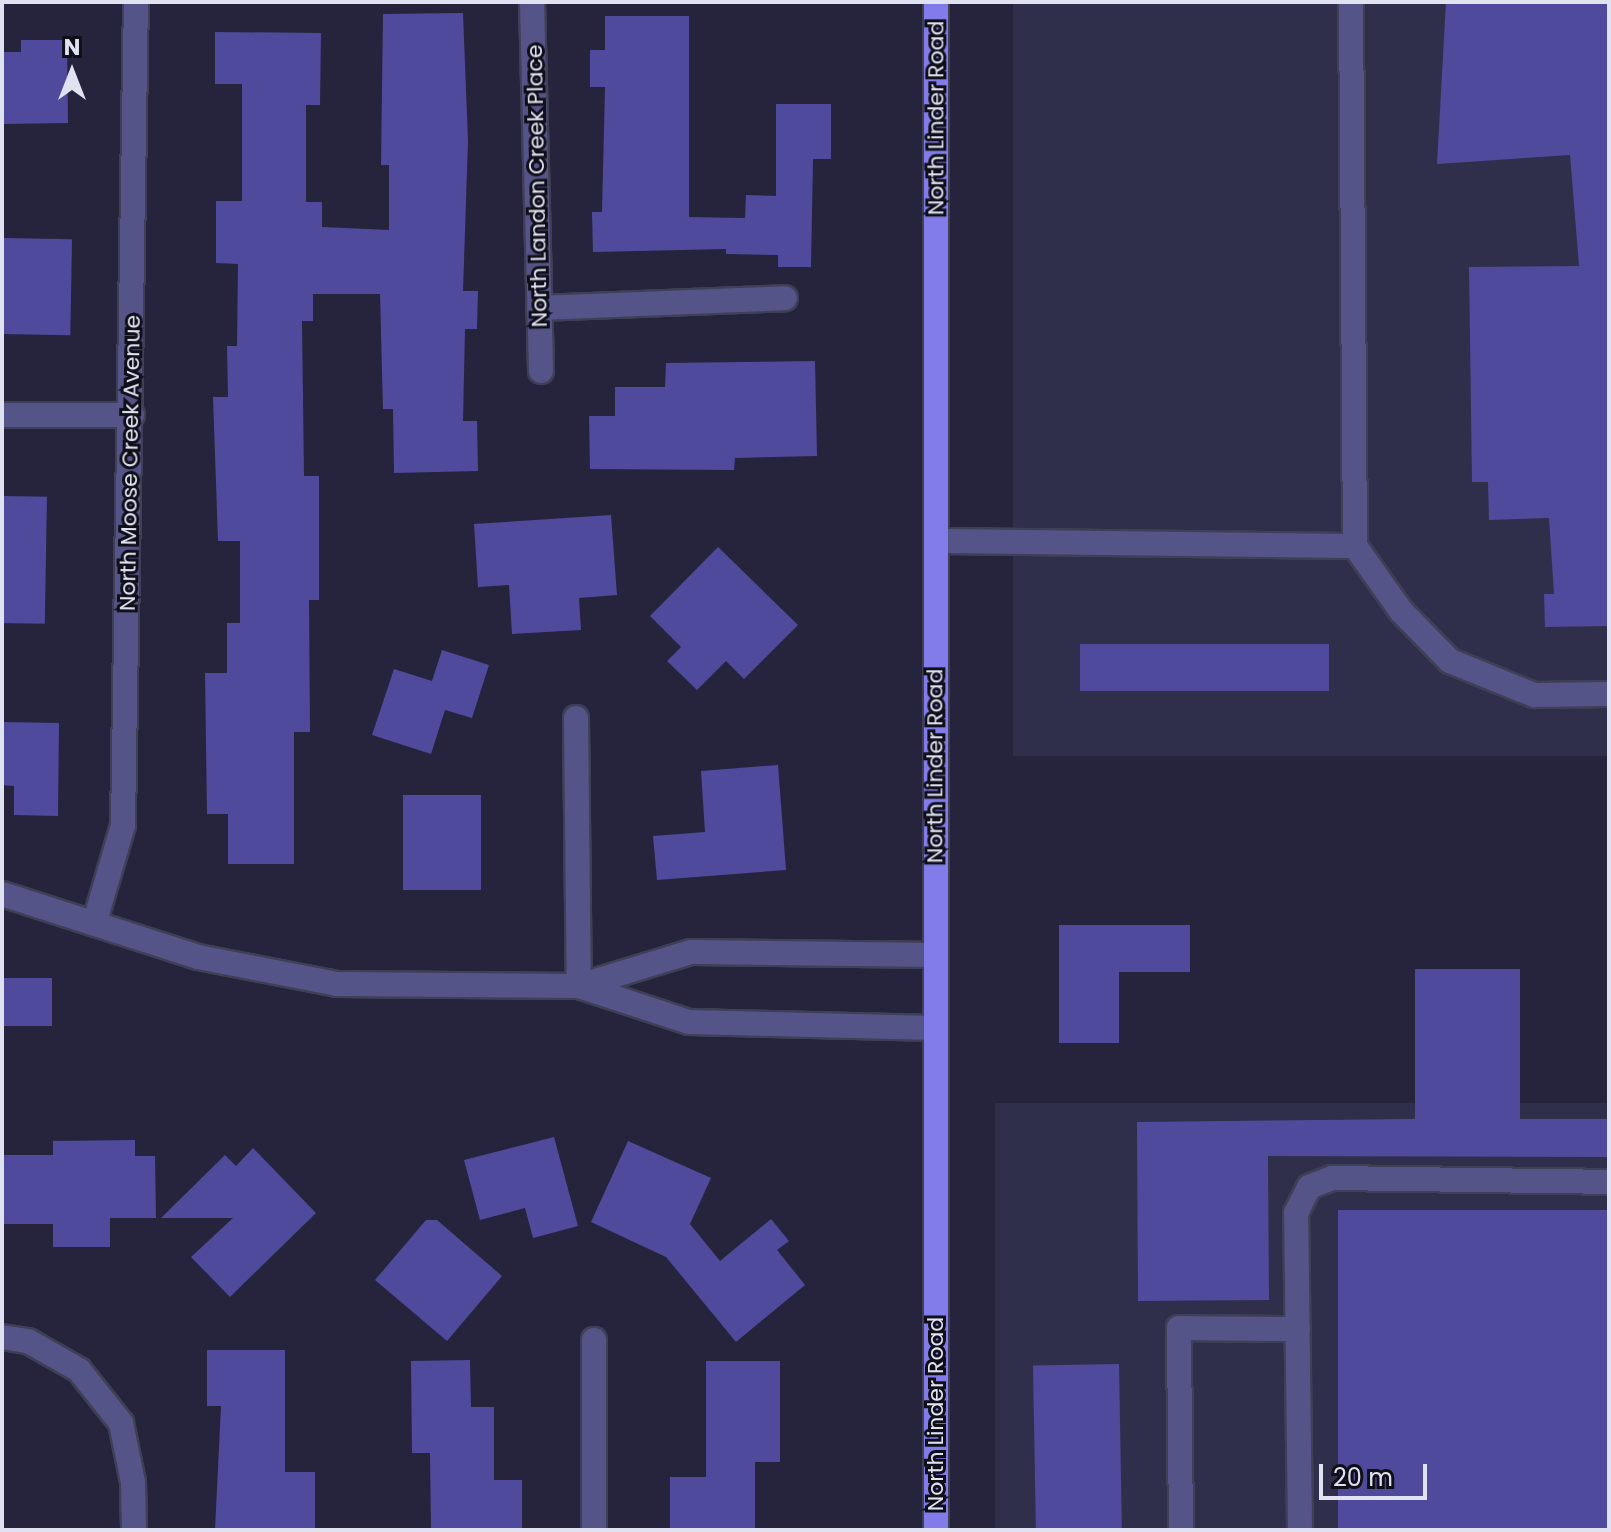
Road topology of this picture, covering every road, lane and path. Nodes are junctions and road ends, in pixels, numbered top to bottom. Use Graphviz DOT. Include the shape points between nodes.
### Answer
graph roads {
  1 [pos="136,2"];
  2 [pos="532,2"];
  3 [pos="936,2"];
  4 [pos="1351,2"];
  5 [pos="785,298"];
  6 [pos="539,308"];
  7 [pos="541,371"];
  8 [pos="2,415"];
  9 [pos="132,415"];
  10 [pos="937,541"];
  11 [pos="1355,546"];
  12 [pos="1609,694"];
  13 [pos="576,718"];
  14 [pos="2,894"];
  15 [pos="95,921"];
  16 [pos="935,955"];
  17 [pos="579,986"];
  18 [pos="935,1028"];
  19 [pos="1609,1182"];
  20 [pos="1298,1329"];
  21 [pos="2,1337"];
  22 [pos="594,1340"];
  23 [pos="134,1530"];
  24 [pos="594,1530"];
  25 [pos="936,1530"];
  26 [pos="1181,1530"];
  27 [pos="1300,1530"];
  1 -- 9 [label="street, North Moose Creek Avenue"];
  2 -- 6 [label="street, North Landon Creek Place"];
  3 -- 10 [label="main road, North Linder Road"];
  4 -- 11 [label="street"];
  5 -- 6 [label="street"];
  6 -- 7 [label="street, North Landon Creek Place"];
  8 -- 9 [label="street"];
  9 -- 15 [label="street, North Moose Creek Avenue" via="123,825"];
  10 -- 11 [label="street"];
  10 -- 16 [label="main road, North Linder Road"];
  11 -- 12 [label="street" via="1401,611 1450,661 1534,695"];
  13 -- 17 [label="street"];
  14 -- 15 [label="street"];
  15 -- 17 [label="street" via="198,957 337,984"];
  16 -- 17 [label="street" via="691,952"];
  16 -- 18 [label="main road, North Linder Road"];
  17 -- 18 [label="street" via="689,1022"];
  18 -- 25 [label="main road, North Linder Road"];
  19 -- 20 [label="street" via="1320,1181 1309,1187 1296,1213"];
  20 -- 26 [label="street" via="1179,1328"];
  20 -- 27 [label="street"];
  21 -- 23 [label="street" via="28,1341 79,1370 121,1423 133,1482"];
  22 -- 24 [label="street"];
}
